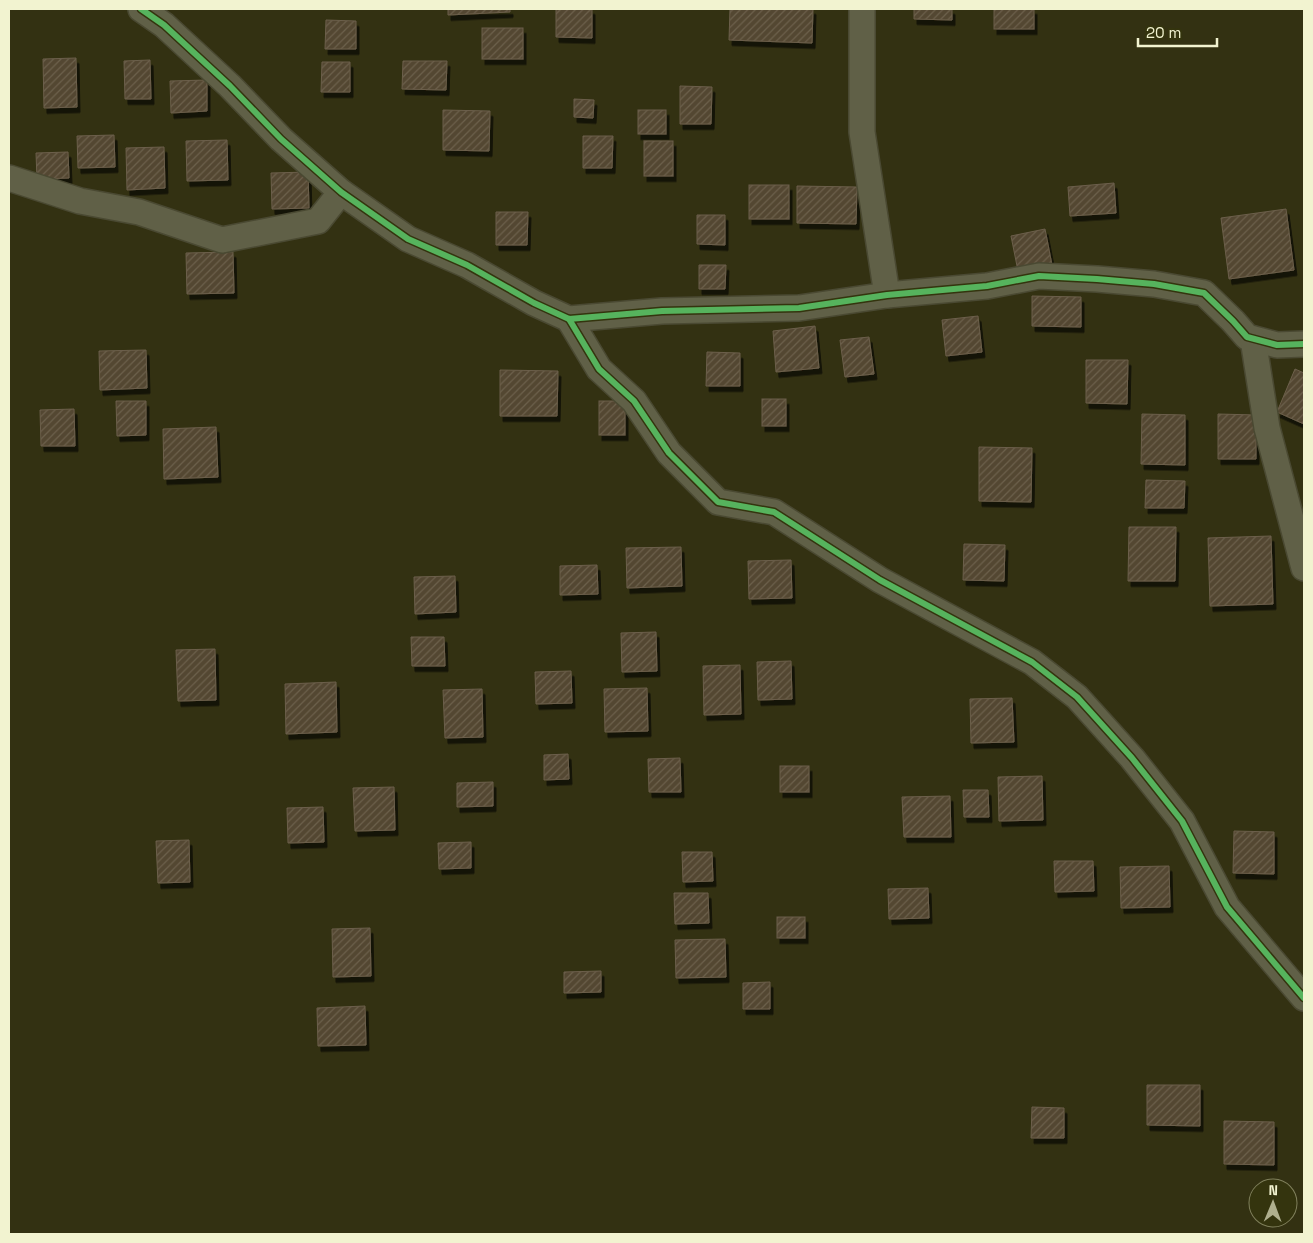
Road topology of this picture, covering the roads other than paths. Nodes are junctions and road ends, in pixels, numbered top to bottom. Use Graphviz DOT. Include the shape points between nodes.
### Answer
graph roads {
  1 [pos="141,9"];
  2 [pos="862,9"];
  3 [pos="9,178"];
  4 [pos="341,192"];
  5 [pos="887,294"];
  6 [pos="569,319"];
  7 [pos="1253,338"];
  8 [pos="1304,344"];
  9 [pos="1304,568"];
  10 [pos="1304,998"];
  1 -- 4 [label="street" via="230,86 281,139"];
  2 -- 5 [label="street" via="862,132"];
  3 -- 4 [label="street" via="80,201 138,212 222,240 318,221"];
  4 -- 6 [label="street" via="408,239 467,265"];
  5 -- 6 [label="street" via="799,308 662,311"];
  5 -- 7 [label="street" via="987,286 1039,276 1154,284 1204,293 1247,337"];
  6 -- 10 [label="street" via="599,369 634,401 669,453 718,502 774,512 880,580 1032,662 1077,697 1132,758 1182,821 1227,907"];
  7 -- 8 [label="street" via="1276,345"];
  7 -- 9 [label="street" via="1266,428"];
}
